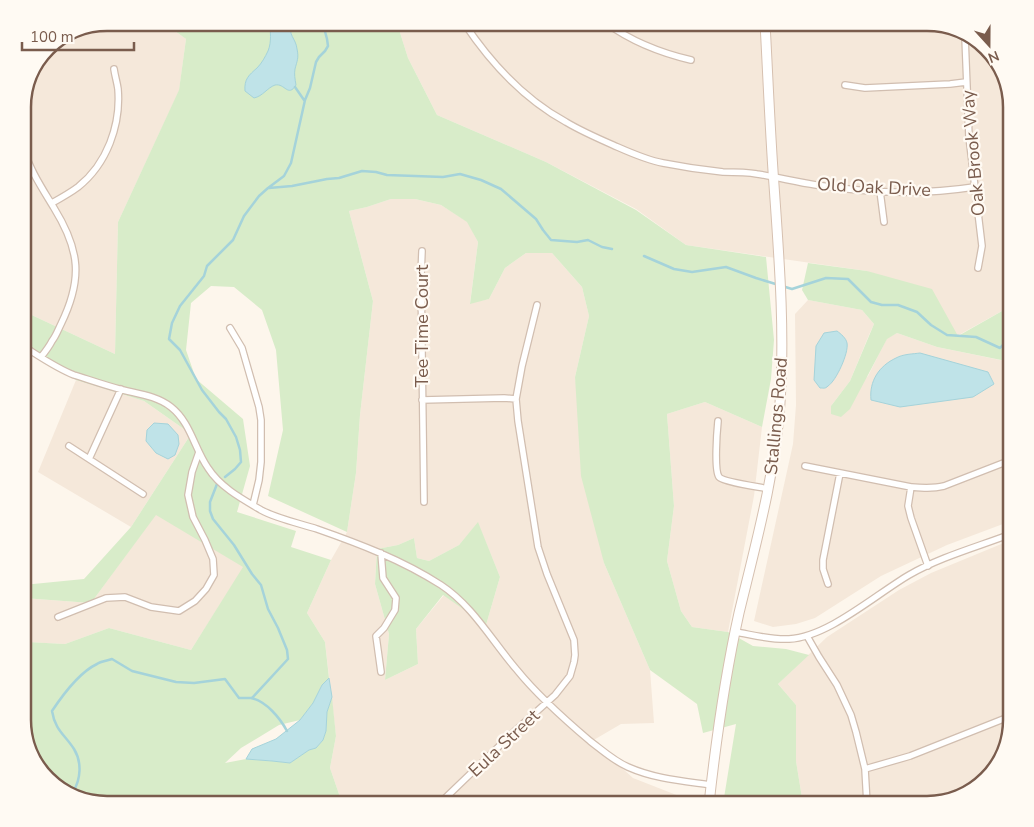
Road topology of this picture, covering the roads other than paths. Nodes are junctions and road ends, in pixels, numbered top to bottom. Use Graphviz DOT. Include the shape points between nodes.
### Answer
graph roads {
  1 [pos="470,31"];
  2 [pos="618,31"];
  3 [pos="766,31"];
  4 [pos="691,60"];
  5 [pos="114,69"];
  6 [pos="966,70"];
  7 [pos="966,82"];
  8 [pos="845,86"];
  9 [pos="31,170"];
  10 [pos="774,177"];
  11 [pos="974,187"];
  12 [pos="880,191"];
  13 [pos="52,203"];
  14 [pos="884,222"];
  15 [pos="422,252"];
  16 [pos="978,268"];
  17 [pos="537,305"];
  18 [pos="230,328"];
  19 [pos="31,351"];
  20 [pos="41,357"];
  21 [pos="121,389"];
  22 [pos="422,400"];
  23 [pos="516,400"];
  24 [pos="718,421"];
  25 [pos="69,446"];
  26 [pos="199,452"];
  27 [pos="89,459"];
  28 [pos="1003,463"];
  29 [pos="805,466"];
  30 [pos="840,474"];
  31 [pos="911,487"];
  32 [pos="769,489"];
  33 [pos="143,494"];
  34 [pos="424,502"];
  35 [pos="253,505"];
  36 [pos="1003,537"];
  37 [pos="381,554"];
  38 [pos="928,566"];
  39 [pos="828,584"];
  40 [pos="58,617"];
  41 [pos="736,632"];
  42 [pos="807,636"];
  43 [pos="381,672"];
  44 [pos="547,702"];
  45 [pos="1003,720"];
  46 [pos="864,769"];
  47 [pos="711,785"];
  48 [pos="447,796"];
  49 [pos="710,796"];
  50 [pos="866,796"];
  1 -- 10 [label="street, Old Oak Drive" via="518,88 565,122 590,135 661,163"];
  2 -- 4 [label="street" via="673,56"];
  3 -- 10 [label="street, Stallings Road"];
  5 -- 13 [label="street" via="118,90 117,112 108,147 86,179"];
  6 -- 7 [label="street, Oak Brook Way"];
  7 -- 8 [label="street" via="865,88"];
  7 -- 11 [label="street, Oak Brook Way"];
  9 -- 13 [label="street"];
  10 -- 12 [label="street, Old Oak Drive"];
  10 -- 32 [label="street, Stallings Road" via="782,355 780,403"];
  11 -- 12 [label="street, Old Oak Drive"];
  11 -- 16 [label="street, Oak Brook Way" via="982,246"];
  12 -- 14 [label="street"];
  13 -- 20 [label="street" via="72,243 76,278 68,310"];
  15 -- 22 [label="street, Tee Time Court"];
  17 -- 23 [label="street, Eula Street"];
  18 -- 35 [label="street" via="242,348 261,420 261,462"];
  19 -- 20 [label="street"];
  20 -- 21 [label="street" via="73,375"];
  21 -- 26 [label="street" via="151,397 172,408 186,424"];
  21 -- 27 [label="street"];
  22 -- 23 [label="street"];
  22 -- 34 [label="street, Tee Time Court"];
  23 -- 44 [label="street, Eula Street" via="519,437 538,547 575,646 570,676"];
  24 -- 32 [label="street" via="716,466 719,477"];
  25 -- 27 [label="street"];
  26 -- 35 [label="street" via="215,478"];
  26 -- 40 [label="street" via="188,495 193,517 213,559 214,575 206,589 195,601 179,610 151,607 125,597 106,598"];
  27 -- 33 [label="street"];
  28 -- 31 [label="street" via="936,488"];
  29 -- 30 [label="street"];
  30 -- 31 [label="street"];
  30 -- 39 [label="street" via="823,560"];
  31 -- 38 [label="street" via="909,512"];
  32 -- 41 [label="street, Stallings Road"];
  35 -- 37 [label="street" via="277,517"];
  36 -- 38 [label="street"];
  37 -- 43 [label="street" via="384,578 396,598 396,610 376,636"];
  37 -- 44 [label="street" via="414,569 457,597"];
  38 -- 42 [label="street" via="819,632"];
  41 -- 42 [label="street" via="775,639"];
  41 -- 47 [label="street, Stallings Road"];
  42 -- 46 [label="street" via="844,699"];
  44 -- 47 [label="street" via="577,730 626,767 666,779"];
  44 -- 48 [label="street, Eula Street"];
  45 -- 46 [label="street" via="910,756"];
  46 -- 50 [label="street"];
  47 -- 49 [label="street, Stallings Road"];
}
